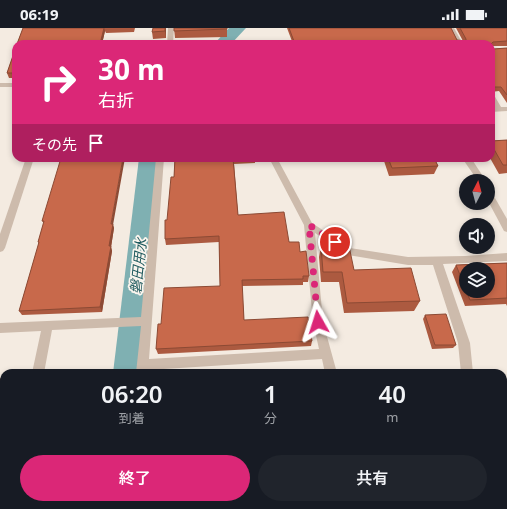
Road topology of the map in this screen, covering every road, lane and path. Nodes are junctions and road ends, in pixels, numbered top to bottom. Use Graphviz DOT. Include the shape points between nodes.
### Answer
graph roads {
  1 [pos="171,28"];
  2 [pos="451,28"];
  3 [pos="170,40"];
  4 [pos="458,40"];
  5 [pos="12,84"];
  6 [pos="0,85"];
  7 [pos="495,109"];
  8 [pos="507,109"];
  9 [pos="29,162"];
  10 [pos="160,162"];
  11 [pos="275,162"];
  12 [pos="469,162"];
  13 [pos="478,174"];
  14 [pos="495,206"];
  15 [pos="309,225"];
  16 [pos="507,228"];
  17 [pos="0,248"];
  18 [pos="507,257"];
  19 [pos="437,261"];
  20 [pos="146,321"];
  21 [pos="48,325"];
  22 [pos="0,328"];
  23 [pos="326,354"];
  24 [pos="39,369"];
  25 [pos="142,369"];
  26 [pos="329,369"];
  27 [pos="467,369"];
  1 -- 3 [label="street"];
  2 -- 4 [label="street"];
  5 -- 6 [label="street"];
  7 -- 8 [label="street"];
  9 -- 17 [label="street"];
  10 -- 20 [label="street"];
  11 -- 15 [label="street"];
  12 -- 13 [label="street"];
  14 -- 16 [label="street"];
  15 -- 19 [label="street" via="348,251 408,261"];
  15 -- 23 [label="street" via="318,322"];
  18 -- 19 [label="street"];
  19 -- 27 [label="street" via="464,343"];
  20 -- 21 [label="street"];
  20 -- 25 [label="street"];
  21 -- 22 [label="street"];
  21 -- 24 [label="street"];
  23 -- 25 [label="street"];
  23 -- 26 [label="street"];
}
